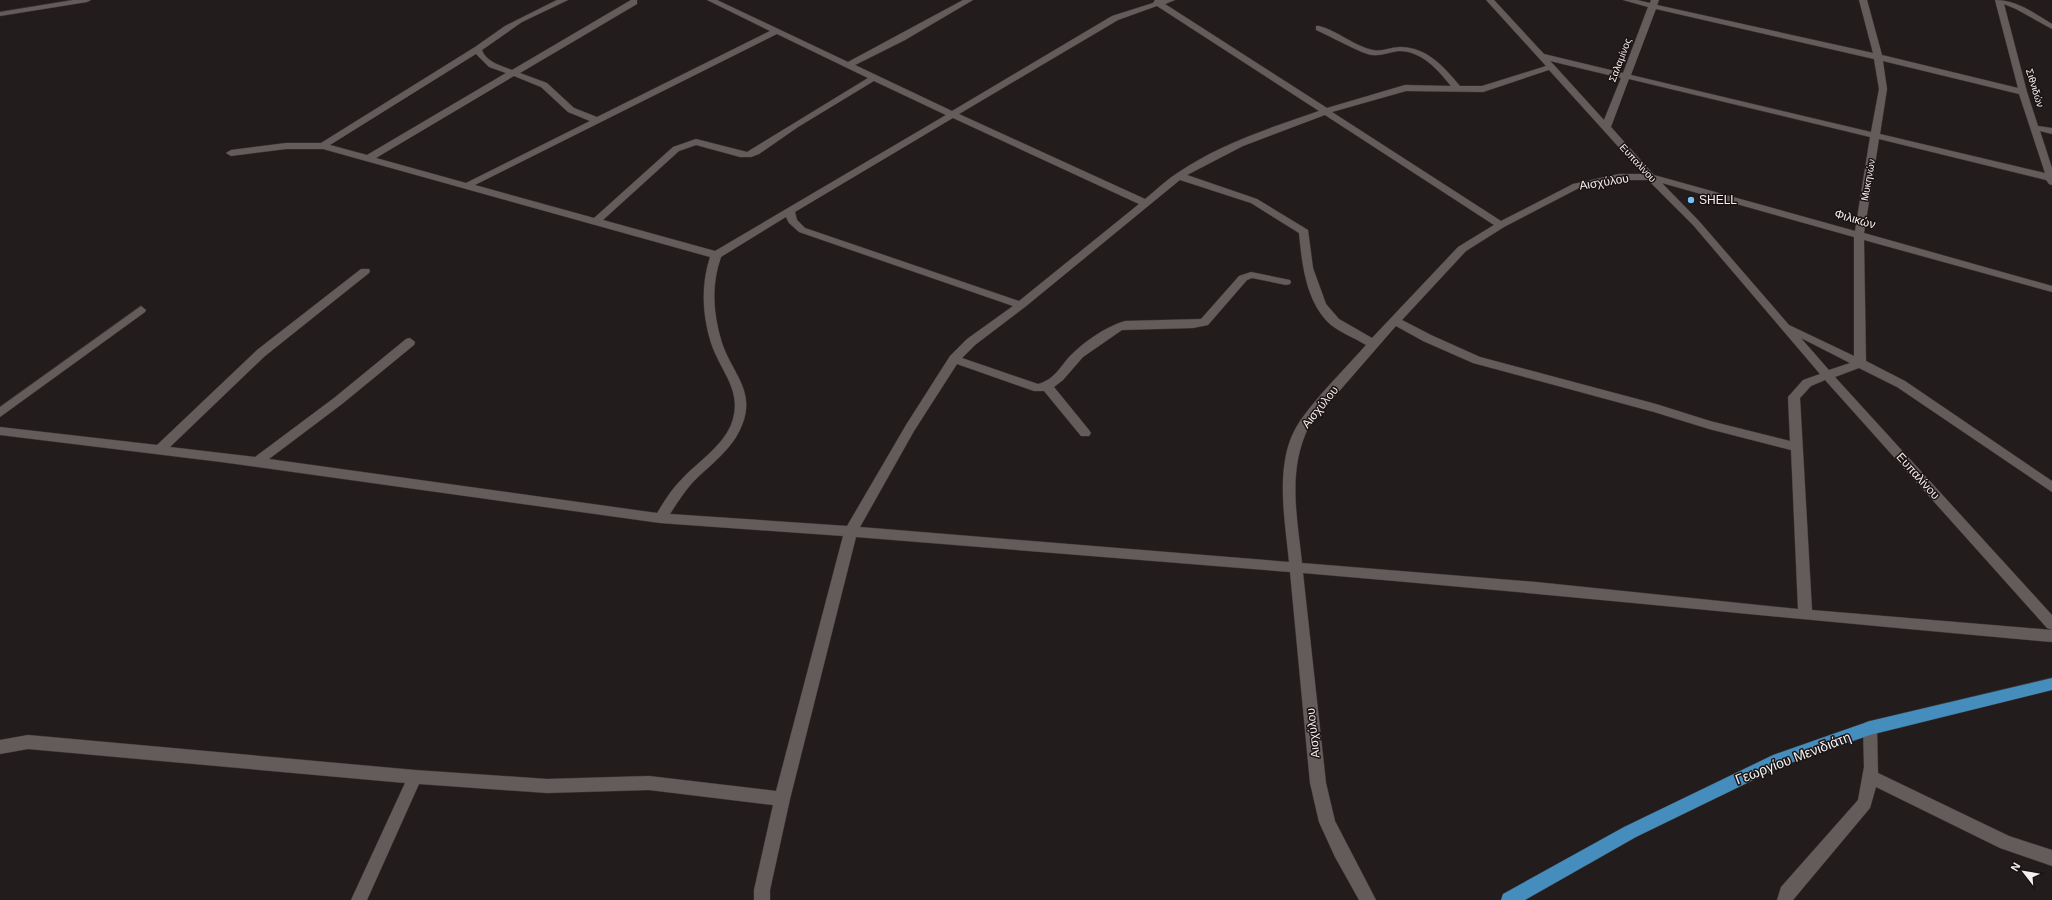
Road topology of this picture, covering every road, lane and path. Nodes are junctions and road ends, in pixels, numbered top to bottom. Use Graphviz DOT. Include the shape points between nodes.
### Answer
graph roads {
  1 [pos="87,0"];
  2 [pos="564,0"];
  3 [pos="711,0"];
  4 [pos="969,0"];
  5 [pos="1171,0"];
  6 [pos="1490,0"];
  7 [pos="1628,0"];
  8 [pos="1863,0"];
  9 [pos="1999,0"];
  10 [pos="634,2"];
  11 [pos="1157,2"];
  12 [pos="1654,3"];
  13 [pos="0,14"];
  14 [pos="2052,27"];
  15 [pos="1319,28"];
  16 [pos="777,31"];
  17 [pos="478,49"];
  18 [pos="1541,56"];
  19 [pos="1878,57"];
  20 [pos="849,65"];
  21 [pos="1551,67"];
  22 [pos="510,73"];
  23 [pos="1626,76"];
  24 [pos="875,77"];
  25 [pos="1457,88"];
  26 [pos="2023,92"];
  27 [pos="1327,111"];
  28 [pos="953,115"];
  29 [pos="598,121"];
  30 [pos="1606,128"];
  31 [pos="2036,128"];
  32 [pos="2052,132"];
  33 [pos="1876,136"];
  34 [pos="323,146"];
  35 [pos="232,153"];
  36 [pos="367,159"];
  37 [pos="1179,176"];
  38 [pos="1651,177"];
  39 [pos="2052,179"];
  40 [pos="466,186"];
  41 [pos="1146,203"];
  42 [pos="790,211"];
  43 [pos="595,222"];
  44 [pos="1501,225"];
  45 [pos="1860,234"];
  46 [pos="716,255"];
  47 [pos="365,271"];
  48 [pos="1286,282"];
  49 [pos="2052,289"];
  50 [pos="1021,305"];
  51 [pos="142,310"];
  52 [pos="1394,320"];
  53 [pos="1786,326"];
  54 [pos="410,342"];
  55 [pos="1373,344"];
  56 [pos="954,359"];
  57 [pos="1860,363"];
  58 [pos="1826,374"];
  59 [pos="1047,386"];
  60 [pos="0,413"];
  61 [pos="0,431"];
  62 [pos="1085,433"];
  63 [pos="1796,447"];
  64 [pos="159,450"];
  65 [pos="257,462"];
  66 [pos="2052,487"];
  67 [pos="660,518"];
  68 [pos="851,531"];
  69 [pos="1296,567"];
  70 [pos="1805,615"];
  71 [pos="2052,624"];
  72 [pos="2052,636"];
  73 [pos="2052,684"];
  74 [pos="1870,728"];
  75 [pos="0,747"];
  76 [pos="1870,776"];
  77 [pos="415,777"];
  78 [pos="782,800"];
  79 [pos="2052,858"];
  80 [pos="359,900"];
  81 [pos="762,900"];
  82 [pos="1368,900"];
  83 [pos="1509,900"];
  84 [pos="1784,900"];
  1 -- 13 [label="street"];
  2 -- 17 [label="street" via="510,27"];
  3 -- 16 [label="street"];
  4 -- 20 [label="street"];
  5 -- 11 [label="street"];
  6 -- 18 [label="street, Ευπαλίνου"];
  7 -- 12 [label="street"];
  8 -- 19 [label="street, Μυκηνών"];
  9 -- 14 [label="street" via="2019,7"];
  9 -- 26 [label="street, Σιθνιδών"];
  10 -- 22 [label="street"];
  11 -- 27 [label="street"];
  11 -- 28 [label="street" via="1115,18"];
  12 -- 19 [label="street"];
  12 -- 23 [label="street, Σαλαμίνος"];
  15 -- 25 [label="street" via="1372,53 1412,50 1441,69"];
  16 -- 20 [label="street"];
  16 -- 29 [label="street"];
  17 -- 22 [label="street" via="480,55 492,65"];
  17 -- 34 [label="street"];
  18 -- 21 [label="street, Ευπαλίνου"];
  18 -- 23 [label="street"];
  19 -- 26 [label="street"];
  19 -- 33 [label="street, Μυκηνών" via="1883,89"];
  20 -- 24 [label="street"];
  21 -- 25 [label="street" via="1483,89"];
  21 -- 30 [label="street, Ευπαλίνου"];
  22 -- 29 [label="street" via="544,85 570,110"];
  22 -- 36 [label="street"];
  23 -- 30 [label="street, Σαλαμίνος"];
  23 -- 33 [label="street"];
  24 -- 28 [label="street"];
  24 -- 43 [label="street" via="756,152 740,154 696,142 685,144 676,149"];
  25 -- 27 [label="street" via="1405,88"];
  26 -- 31 [label="street, Σιθνιδών"];
  27 -- 37 [label="street" via="1230,148 1198,163"];
  27 -- 44 [label="street"];
  28 -- 41 [label="street"];
  28 -- 42 [label="street"];
  29 -- 40 [label="street"];
  30 -- 38 [label="street, Ευπαλίνου"];
  31 -- 32 [label="street"];
  31 -- 39 [label="street, Σιθνιδών"];
  33 -- 39 [label="street"];
  33 -- 45 [label="street, Μυκηνών"];
  34 -- 35 [label="street" via="286,146"];
  34 -- 36 [label="street"];
  36 -- 40 [label="street"];
  37 -- 41 [label="street"];
  37 -- 55 [label="street" via="1254,201 1304,232 1306,258 1320,305 1336,322"];
  38 -- 44 [label="street, Αισχύλου" via="1619,177 1576,186"];
  38 -- 45 [label="street, Φιλικών"];
  38 -- 53 [label="street, Ευπαλίνου" via="1696,223"];
  40 -- 43 [label="street"];
  41 -- 50 [label="street"];
  42 -- 46 [label="street"];
  42 -- 50 [label="street" via="792,221 802,230"];
  43 -- 46 [label="street"];
  44 -- 52 [label="street, Αισχύλου" via="1462,248"];
  45 -- 49 [label="street, Φιλικών"];
  45 -- 57 [label="street, Μυκηνών"];
  46 -- 67 [label="street" via="709,279 710,314 722,354 740,390 739,416 735,429 682,487"];
  47 -- 64 [label="street" via="261,353"];
  48 -- 59 [label="street" via="1251,275 1243,278 1204,322 1118,327 1074,359 1056,382"];
  50 -- 56 [label="street" via="971,342"];
  51 -- 60 [label="street"];
  52 -- 55 [label="street, Αισχύλου"];
  52 -- 63 [label="street" via="1477,360"];
  53 -- 57 [label="street, Ευπαλίνου"];
  53 -- 58 [label="street, Ευπαλίνου"];
  54 -- 65 [label="street"];
  55 -- 69 [label="street, Αισχύλου" via="1304,424 1296,439 1290,458 1288,489"];
  56 -- 59 [label="street" via="1038,388"];
  56 -- 68 [label="street" via="910,428"];
  57 -- 58 [label="street"];
  57 -- 66 [label="street, Ευπαλίνου" via="1901,384"];
  58 -- 63 [label="street" via="1807,383 1794,397"];
  58 -- 71 [label="street, Ευπαλίνου"];
  59 -- 62 [label="street"];
  61 -- 64 [label="street"];
  63 -- 70 [label="street"];
  64 -- 65 [label="street"];
  65 -- 67 [label="street"];
  67 -- 68 [label="street"];
  68 -- 69 [label="street"];
  68 -- 78 [label="street"];
  69 -- 70 [label="street" via="1536,587"];
  69 -- 82 [label="street, Αισχύλου" via="1318,784 1327,822 1340,852"];
  70 -- 72 [label="street"];
  73 -- 74 [label="main road, Γεωργίου Μενιδιάτη"];
  74 -- 76 [label="street"];
  74 -- 83 [label="main road, Γεωργίου Μενιδιάτη" via="1778,760 1726,784 1630,832"];
  75 -- 77 [label="street" via="28,742"];
  76 -- 79 [label="street" via="2006,843"];
  76 -- 84 [label="street" via="1866,803 1787,893"];
  77 -- 78 [label="street" via="547,786 649,783"];
  77 -- 80 [label="street"];
  78 -- 81 [label="street"];
}
